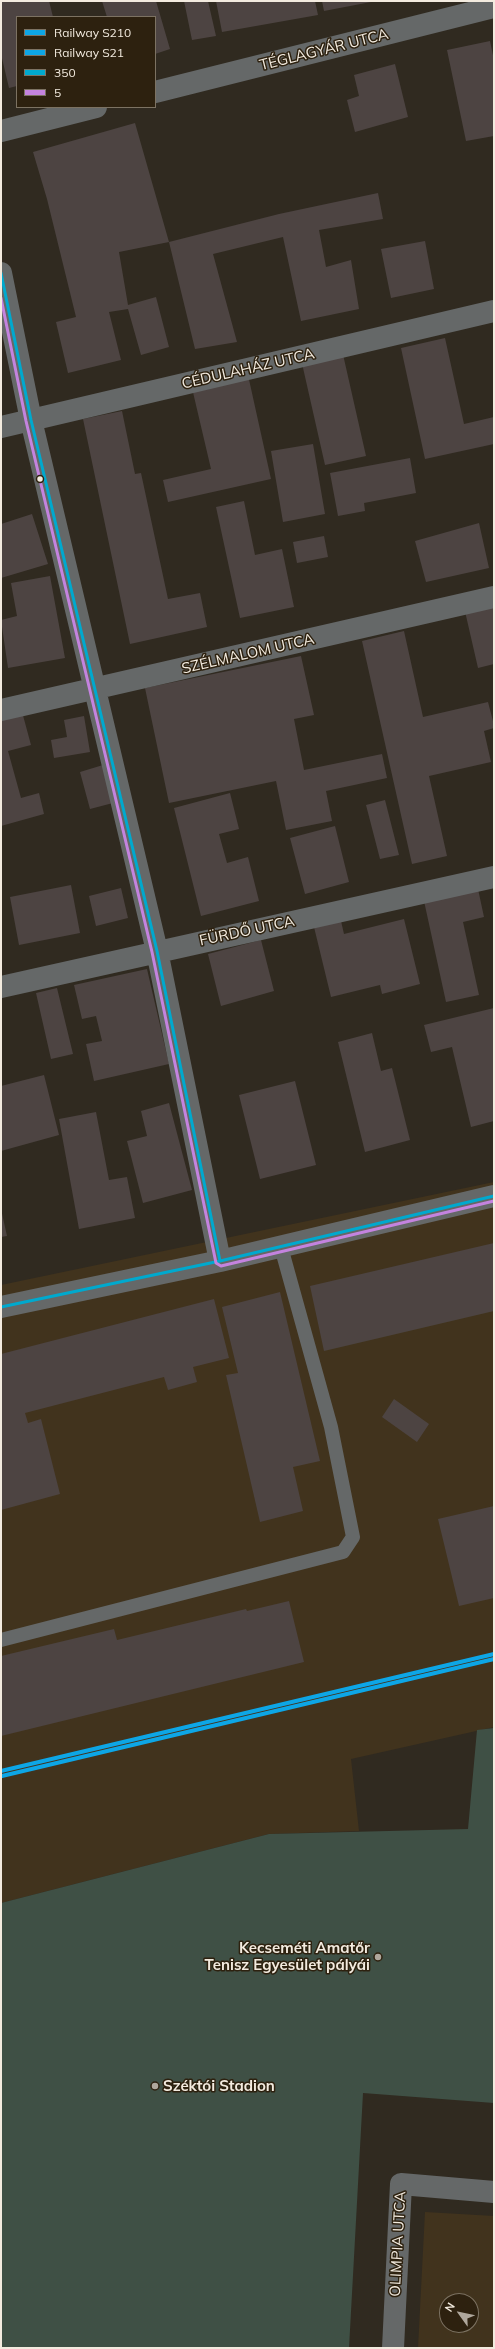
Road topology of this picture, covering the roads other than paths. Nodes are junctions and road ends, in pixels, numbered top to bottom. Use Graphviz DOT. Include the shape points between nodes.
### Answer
graph roads {
  1 [pos="494,7"];
  2 [pos="156,92"];
  3 [pos="92,108"];
  4 [pos="1,131"];
  5 [pos="1,273"];
  6 [pos="494,311"];
  7 [pos="31,420"];
  8 [pos="1,427"];
  9 [pos="494,597"];
  10 [pos="97,689"];
  11 [pos="1,710"];
  12 [pos="494,877"];
  13 [pos="157,951"];
  14 [pos="1,987"];
  15 [pos="494,1196"];
  16 [pos="281,1247"];
  17 [pos="220,1261"];
  18 [pos="1,1307"];
  19 [pos="1,1640"];
  20 [pos="494,2192"];
  21 [pos="393,2348"];
  1 -- 2 [label="street, TÉGLAGYÁR UTCA"];
  3 -- 4 [label="street"];
  5 -- 7 [label="street"];
  6 -- 7 [label="street, CÉDULAHÁZ UTCA"];
  7 -- 8 [label="street, CÉDULAHÁZ UTCA"];
  7 -- 10 [label="street"];
  9 -- 10 [label="street, SZÉLMALOM UTCA"];
  10 -- 11 [label="street, SZÉLMALOM UTCA"];
  10 -- 13 [label="street"];
  12 -- 13 [label="street, FÜRDŐ UTCA"];
  13 -- 14 [label="street, FÜRDŐ UTCA"];
  13 -- 17 [label="street"];
  15 -- 16 [label="street"];
  16 -- 17 [label="street"];
  16 -- 19 [label="lane" via="331,1427 353,1537 343,1552"];
  17 -- 18 [label="street"];
  20 -- 21 [label="street, OLIMPIA UTCA" via="401,2184"];
}
